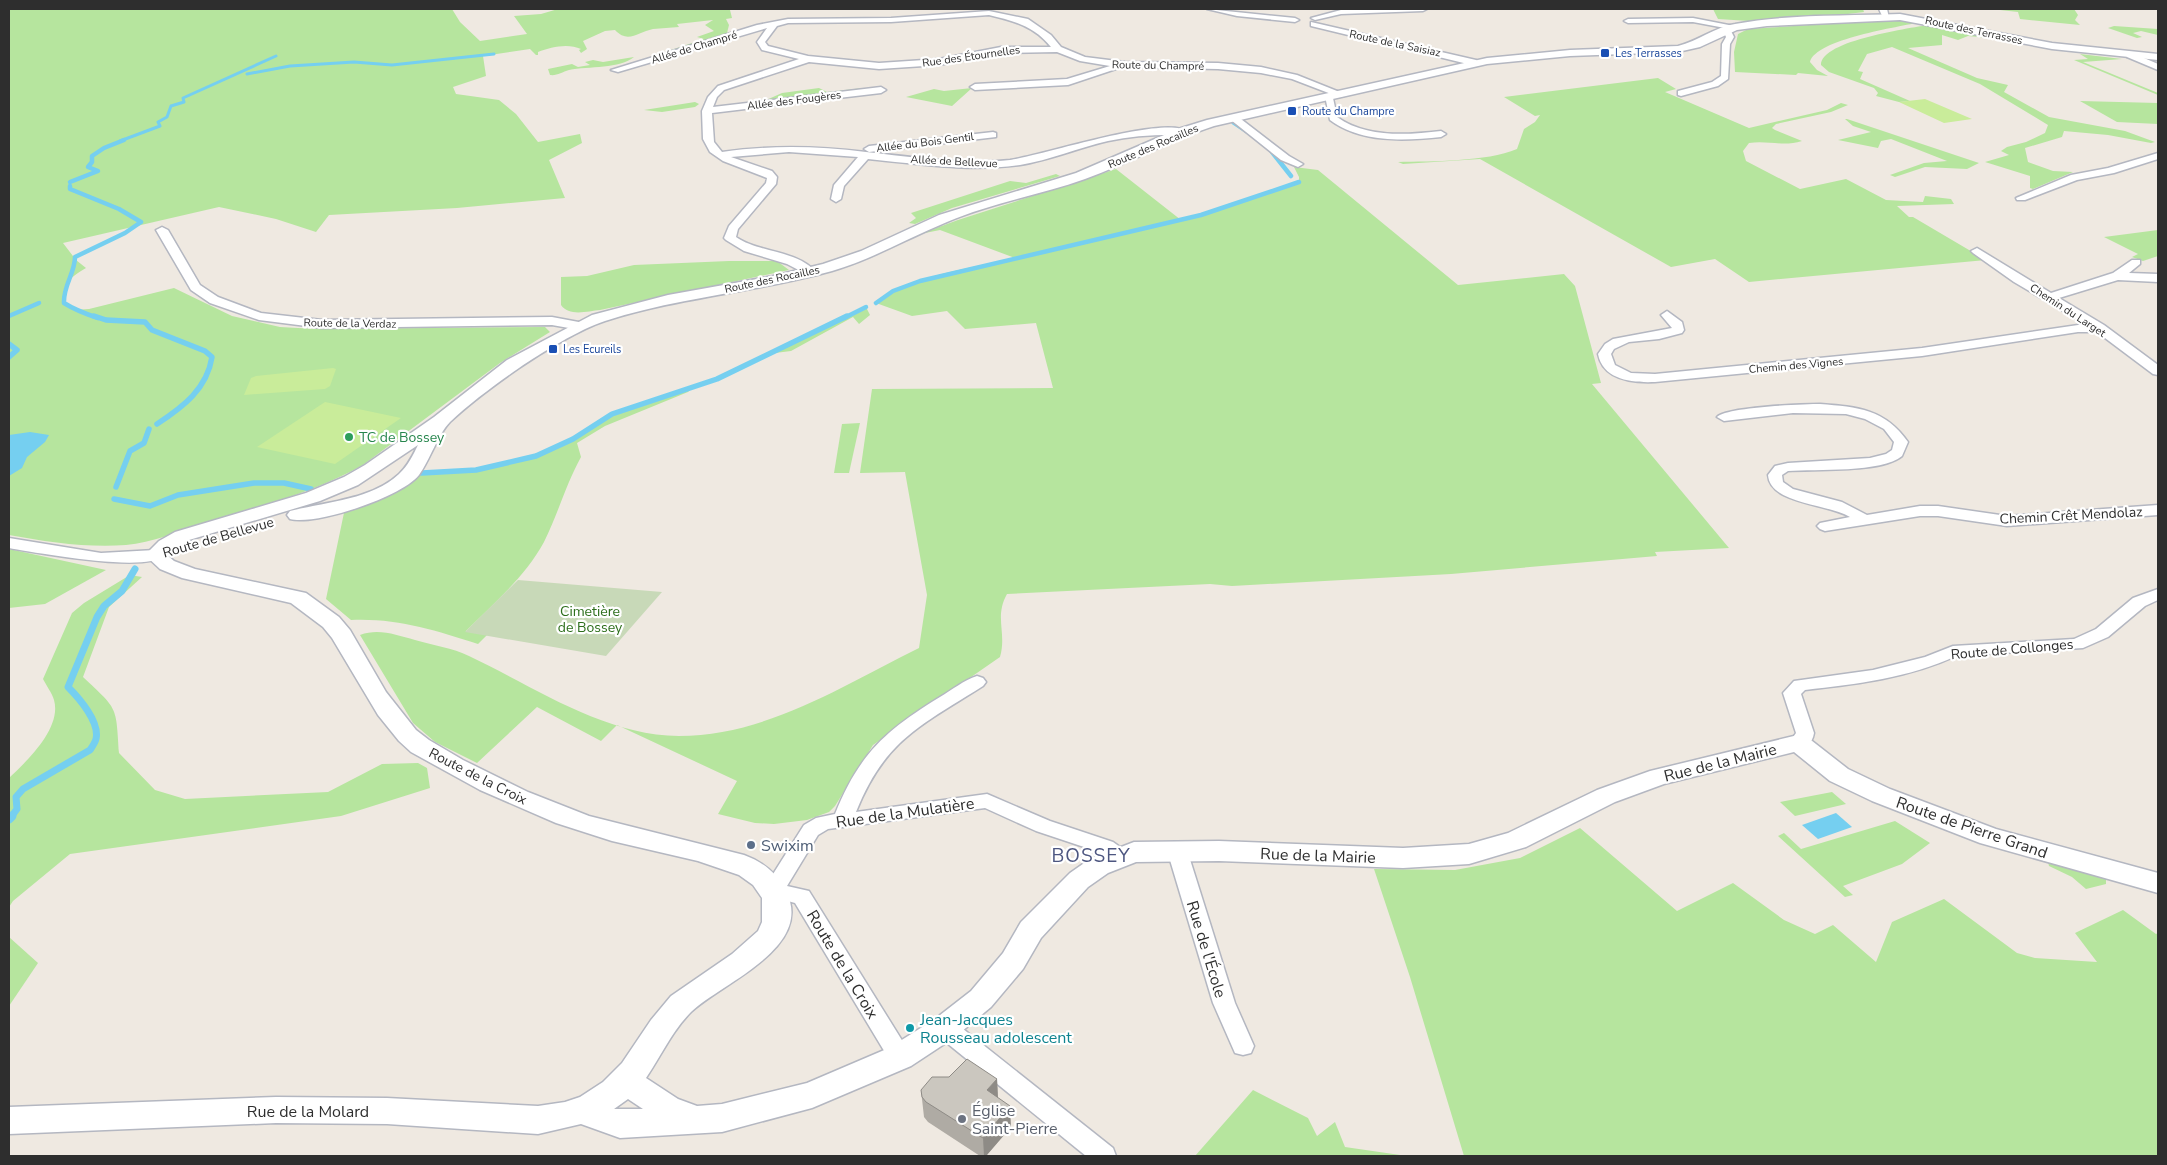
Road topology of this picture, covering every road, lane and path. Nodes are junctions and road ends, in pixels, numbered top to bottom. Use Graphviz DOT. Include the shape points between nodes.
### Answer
graph roads {
  1 [pos="1211,9"];
  2 [pos="1423,9"];
  3 [pos="1885,12"];
  4 [pos="1301,17"];
  5 [pos="1315,21"];
  6 [pos="1628,21"];
  7 [pos="774,24"];
  8 [pos="1730,28"];
  9 [pos="1058,49"];
  10 [pos="2130,55"];
  11 [pos="2158,58"];
  12 [pos="808,59"];
  13 [pos="1476,63"];
  14 [pos="1120,65"];
  15 [pos="2158,66"];
  16 [pos="615,70"];
  17 [pos="975,87"];
  18 [pos="881,90"];
  19 [pos="1681,93"];
  20 [pos="1342,95"];
  21 [pos="1328,98"];
  22 [pos="707,111"];
  23 [pos="1234,118"];
  24 [pos="1184,132"];
  25 [pos="994,134"];
  26 [pos="1441,134"];
  27 [pos="721,155"];
  28 [pos="862,155"];
  29 [pos="2158,156"];
  30 [pos="2140,162"];
  31 [pos="1298,164"];
  32 [pos="2158,170"];
  33 [pos="2021,198"];
  34 [pos="836,199"];
  35 [pos="162,230"];
  36 [pos="1977,251"];
  37 [pos="2136,262"];
  38 [pos="810,272"];
  39 [pos="2117,276"];
  40 [pos="2158,278"];
  41 [pos="2052,298"];
  42 [pos="618,311"];
  43 [pos="1667,315"];
  44 [pos="580,326"];
  45 [pos="2100,328"];
  46 [pos="2158,371"];
  47 [pos="1724,417"];
  48 [pos="440,421"];
  49 [pos="2158,510"];
  50 [pos="1864,520"];
  51 [pos="1825,526"];
  52 [pos="9,542"];
  53 [pos="156,555"];
  54 [pos="2158,594"];
  55 [pos="977,682"];
  56 [pos="1798,743"];
  57 [pos="843,820"];
  58 [pos="1177,850"];
  59 [pos="1120,858"];
  60 [pos="2158,883"];
  61 [pos="773,890"];
  62 [pos="945,1028"];
  63 [pos="1243,1046"];
  64 [pos="900,1056"];
  65 [pos="604,1096"];
  66 [pos="705,1119"];
  67 [pos="9,1120"];
  68 [pos="1104,1156"];
  1 -- 4 [label="street" via="1237,14"];
  2 -- 5 [label="street" via="1340,12"];
  3 -- 8 [label="street, Route des Terrasses"];
  3 -- 10 [label="street, Route des Terrasses" via="2043,44"];
  4 -- 5 [label="street, Route de la Saisiaz" via="1302,23"];
  5 -- 13 [label="street, Route de la Saisiaz"];
  6 -- 8 [label="street" via="1693,20"];
  7 -- 9 [label="street, Route du Champré" via="802,20 891,20 994,14 1025,21 1048,37"];
  7 -- 12 [label="street, Rue des Étournelles" via="761,44"];
  7 -- 16 [label="street, Allée de Champré"];
  8 -- 13 [label="street, Route des Rocailles" via="1696,45 1678,48 1552,54"];
  8 -- 19 [label="street" via="1725,77 1714,84"];
  9 -- 12 [label="street, Rue des Étournelles" via="1000,50 939,62 887,66"];
  9 -- 14 [label="street, Route du Champré" via="1078,58"];
  10 -- 11 [label="street, Route des Terrasses"];
  10 -- 15 [label="street"];
  12 -- 22 [label="street" via="721,88 714,93"];
  13 -- 20 [label="street, Route des Rocailles"];
  14 -- 17 [label="street" via="1073,81"];
  14 -- 20 [label="street, Route du Champré" via="1262,70 1294,77"];
  18 -- 22 [label="street, Allée des Fougères"];
  20 -- 21 [label="street, Route des Rocailles"];
  21 -- 23 [label="street, Route des Rocailles"];
  21 -- 26 [label="street" via="1333,118 1352,128 1396,136"];
  22 -- 27 [label="street" via="710,146"];
  23 -- 24 [label="street, Route des Rocailles"];
  23 -- 31 [label="street" via="1285,158"];
  24 -- 28 [label="street, Allée de Bellevue" via="1125,135 1032,159 996,164"];
  24 -- 38 [label="street, Route des Rocailles" via="1089,173 958,214 866,254"];
  25 -- 28 [label="street, Allée du Bois Gentil" via="874,148"];
  27 -- 28 [label="street, Allée de Bellevue" via="760,150"];
  27 -- 38 [label="street" via="768,173 772,180 733,228 730,238 792,260"];
  28 -- 34 [label="street" via="839,185"];
  29 -- 30 [label="street"];
  30 -- 32 [label="street"];
  30 -- 33 [label="street" via="2075,177"];
  35 -- 44 [label="street, Route de la Verdaz" via="194,287 214,300 259,316 322,324 552,321"];
  36 -- 41 [label="street, Chemin du Larget"];
  37 -- 39 [label="street"];
  38 -- 42 [label="street, Route des Rocailles"];
  39 -- 40 [label="street"];
  39 -- 41 [label="street"];
  41 -- 45 [label="street, Chemin du Larget"];
  42 -- 44 [label="street, Route de Bellevue"];
  43 -- 45 [label="street, Chemin des Vignes" via="1679,326 1678,330 1613,344 1604,354 1608,366 1628,376 1655,378 1922,352 2078,328"];
  44 -- 48 [label="street, Route de Bellevue" via="513,364"];
  45 -- 46 [label="street, Chemin du Larget"];
  47 -- 50 [label="street" via="1827,407 1862,414 1888,426 1901,442 1900,449 1892,457 1788,467 1775,475 1778,485 1793,494 1833,504"];
  48 -- 53 [label="street, Route de Bellevue" via="372,470 351,481 313,497 182,536"];
  48 -- 53 [label="street, Route de Bellevue" via="406,478 386,490 188,543"];
  49 -- 50 [label="street, Chemin Crêt Mendolaz" via="2006,521 1928,511"];
  50 -- 51 [label="street, Chemin Crêt Mendolaz"];
  52 -- 53 [label="street" via="101,558"];
  53 -- 61 [label="street, Route de la Croix" via="189,574 285,593 310,606 342,635 399,728 436,757 567,818 746,867"];
  54 -- 56 [label="street, Route de Collonges" via="2139,602 2102,632 2076,644 1953,651 1873,676 1796,687 1792,692 1805,733"];
  55 -- 57 [label="street" via="884,746 853,792"];
  56 -- 58 [label="street, Rue de la Mairie" via="1651,780 1606,796 1517,840 1469,854 1403,858"];
  56 -- 60 [label="street, Route de Pierre Grand" via="1839,775 1881,795 1998,839"];
  57 -- 59 [label="street, Rue de la Mulatière" via="987,801 1043,826 1106,847"];
  57 -- 61 [label="street, Rue de la Mulatière" via="823,823 811,830"];
  58 -- 59 [label="street, Rue de la Mairie" via="1145,850"];
  58 -- 63 [label="street, Rue de l'École" via="1224,1004"];
  59 -- 62 [label="street, Rue de la Mairie" via="1099,866 1079,880 1031,930 1013,961 987,993"];
  61 -- 64 [label="street, Route de la Croix" via="802,897"];
  61 -- 65 [label="street" via="777,904 776,919 765,942 744,962 683,1002"];
  62 -- 64 [label="street, Rue de la Mairie"];
  62 -- 68 [label="street"];
  64 -- 66 [label="street, Rue de la Mairie" via="812,1095 741,1114"];
  65 -- 66 [label="street"];
  65 -- 66 [label="street, Rue de la Mairie" via="599,1118 620,1124"];
  65 -- 67 [label="street, Rue de la Molard" via="563,1116 538,1120 387,1111 276,1110"];
}
